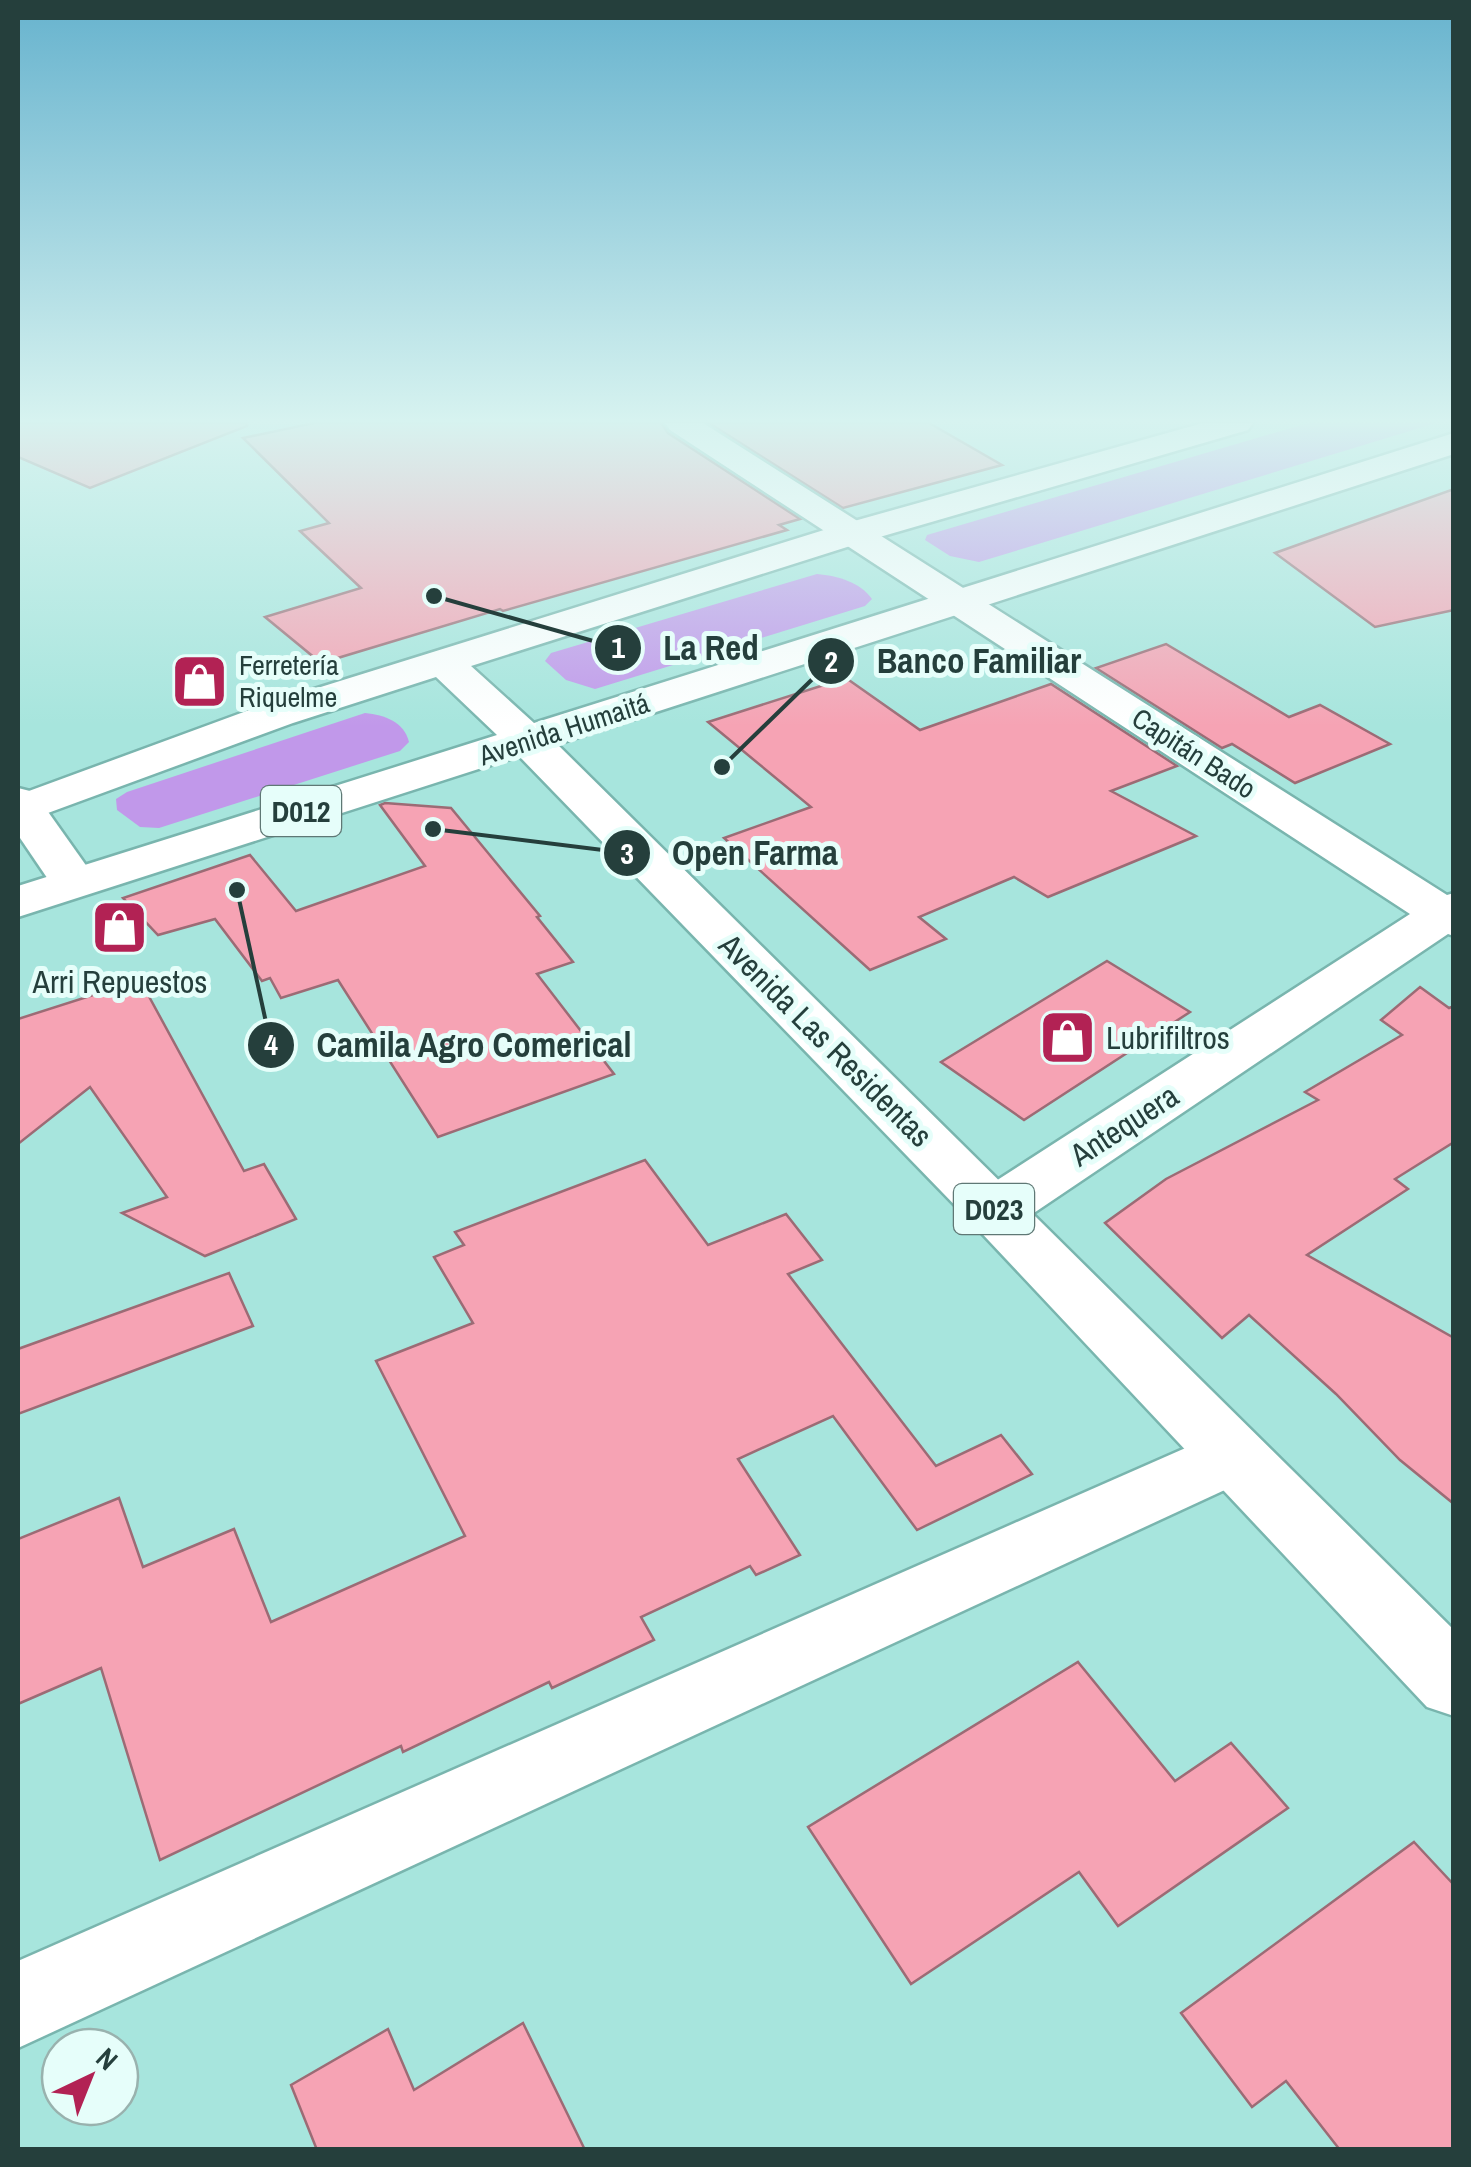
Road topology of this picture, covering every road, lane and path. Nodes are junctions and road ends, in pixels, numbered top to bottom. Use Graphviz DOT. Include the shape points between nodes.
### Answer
graph roads {
  1 [pos="839,524"];
  2 [pos="884,524"];
  3 [pos="1197,524"];
  4 [pos="853,533"];
  5 [pos="957,600"];
  6 [pos="444,663"];
  7 [pos="529,741"];
  8 [pos="19,806"];
  9 [pos="73,882"];
  10 [pos="18,902"];
  11 [pos="1450,914"];
  12 [pos="995,1210"];
  13 [pos="1231,1456"];
  14 [pos="1454,1682"];
  15 [pos="18,2005"];
  1 -- 4 [label="main road, Capitán Bado"];
  2 -- 4 [label="main road"];
  3 -- 5 [label="main road, Avenida Humaitá / D012"];
  4 -- 5 [label="main road, Capitán Bado"];
  4 -- 6 [label="main road"];
  5 -- 7 [label="main road, Avenida Humaitá / D012"];
  5 -- 11 [label="main road, Capitán Bado"];
  6 -- 7 [label="main road, Avenida Las Residentas / D023"];
  6 -- 8 [label="main road"];
  7 -- 9 [label="main road, Avenida Humaitá / D012"];
  7 -- 12 [label="main road, Avenida Las Residentas / D023"];
  8 -- 9 [label="main road"];
  9 -- 10 [label="main road, Avenida Humaitá / D012"];
  11 -- 12 [label="main road, Antequera"];
  12 -- 13 [label="main road, Avenida Las Residentas / D023"];
  13 -- 14 [label="main road, Avenida Las Residentas / D023"];
  13 -- 15 [label="main road"];
}
